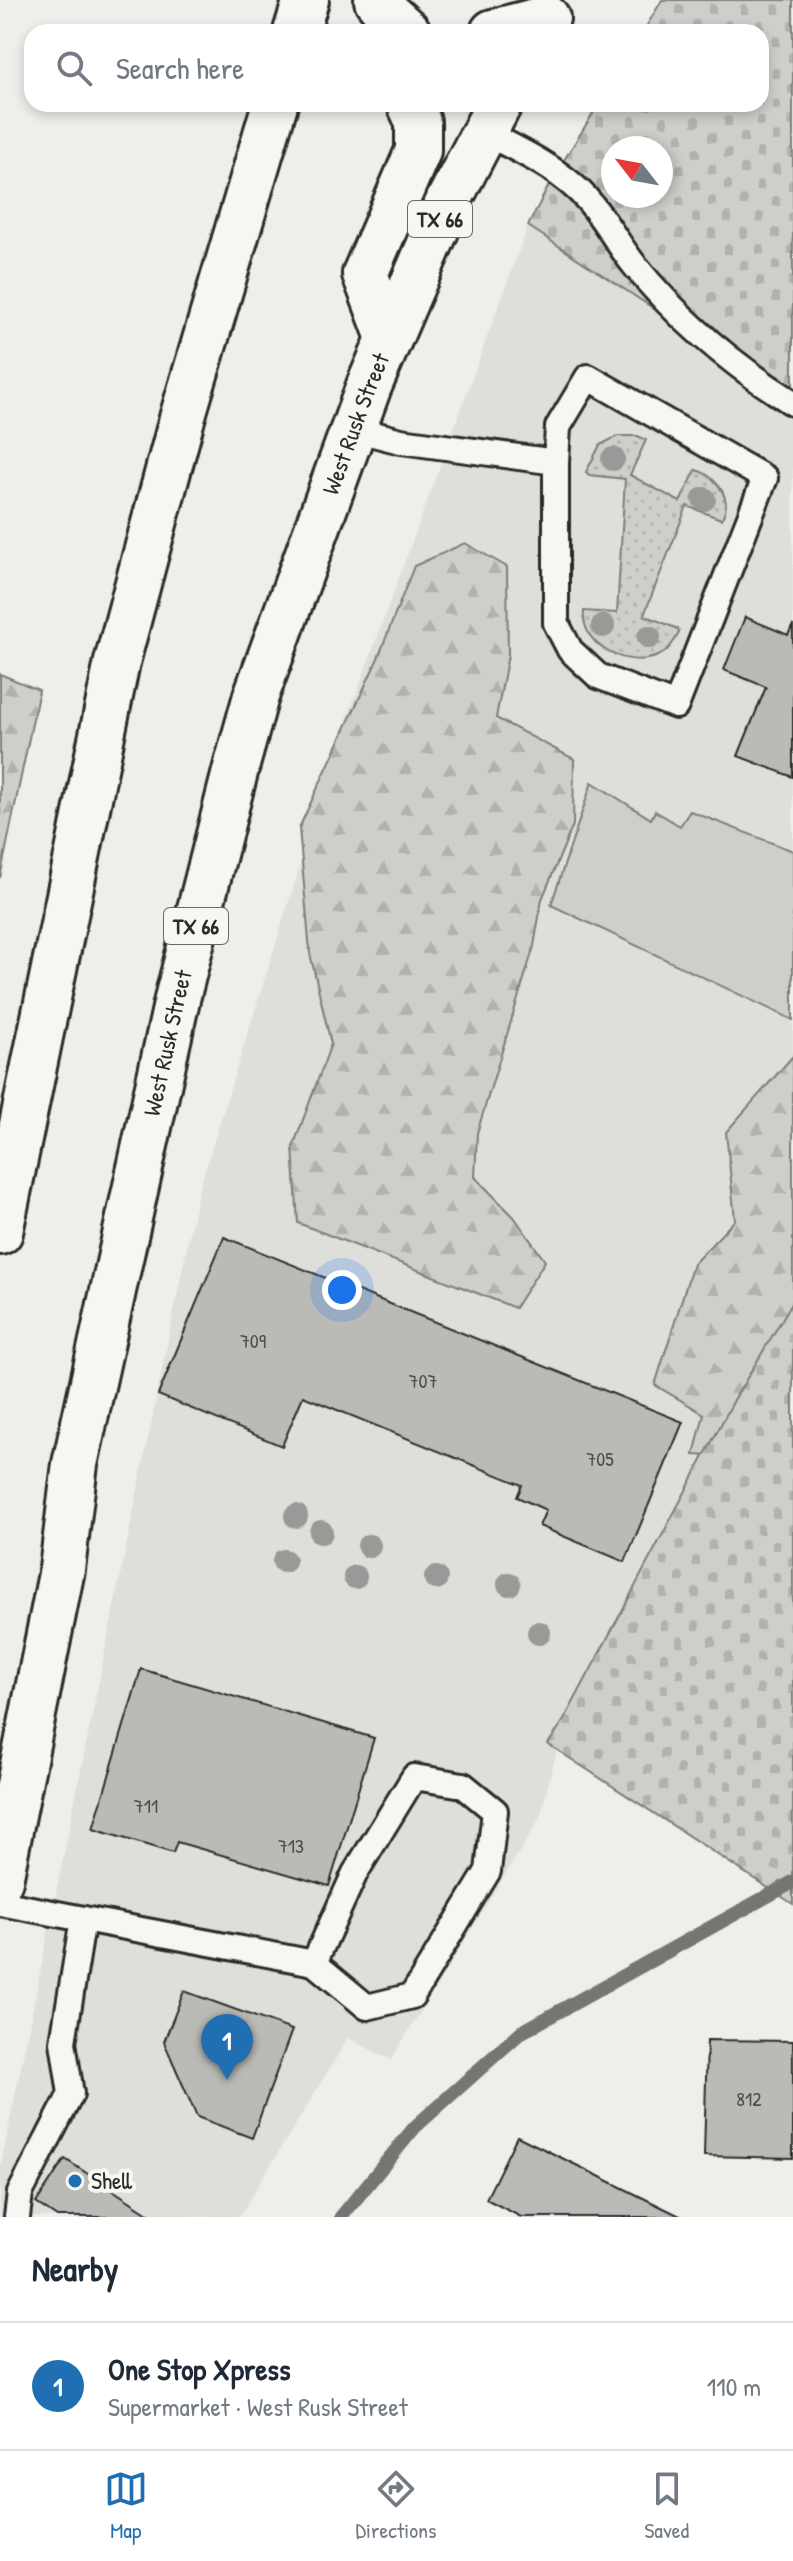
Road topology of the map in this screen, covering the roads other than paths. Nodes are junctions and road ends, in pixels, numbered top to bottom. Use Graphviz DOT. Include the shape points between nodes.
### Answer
graph roads {
  1 [pos="306,0"];
  2 [pos="377,0"];
  3 [pos="548,17"];
  4 [pos="298,24"];
  5 [pos="399,24"];
  6 [pos="522,24"];
  7 [pos="274,112"];
  8 [pos="414,112"];
  9 [pos="491,118"];
  10 [pos="389,338"];
  11 [pos="793,403"];
  12 [pos="354,429"];
  13 [pos="556,462"];
  14 [pos="0,1232"];
  15 [pos="0,1880"];
  16 [pos="0,1903"];
  17 [pos="83,1919"];
  18 [pos="314,1963"];
  19 [pos="17,2217"];
  1 -- 4 [label="main road"];
  2 -- 5 [label="main road"];
  3 -- 6 [label="main road"];
  7 -- 14 [label="main road" via="183,415 117,662"];
  8 -- 10 [label="main road" via="418,151 365,274"];
  9 -- 10 [label="main road, West Rusk Street / TX 66"];
  9 -- 11 [label="lane" via="580,191 637,268 685,320"];
  10 -- 12 [label="main road, West Rusk Street / TX 66"];
  12 -- 13 [label="lane" via="401,441"];
  12 -- 15 [label="main road, West Rusk Street / TX 66" via="256,696 178,995 75,1464 62,1569"];
  13 -- 13 [label="lane" via="558,427 588,377 765,478 676,706 598,676 570,650 556,623"];
  16 -- 17 [label="lane"];
  17 -- 18 [label="lane"];
  17 -- 19 [label="lane" via="63,2042 71,2094 20,2193"];
  18 -- 18 [label="lane" via="355,1873 414,1777 463,1785 495,1811 488,1871 412,1996 367,2007"];
}
